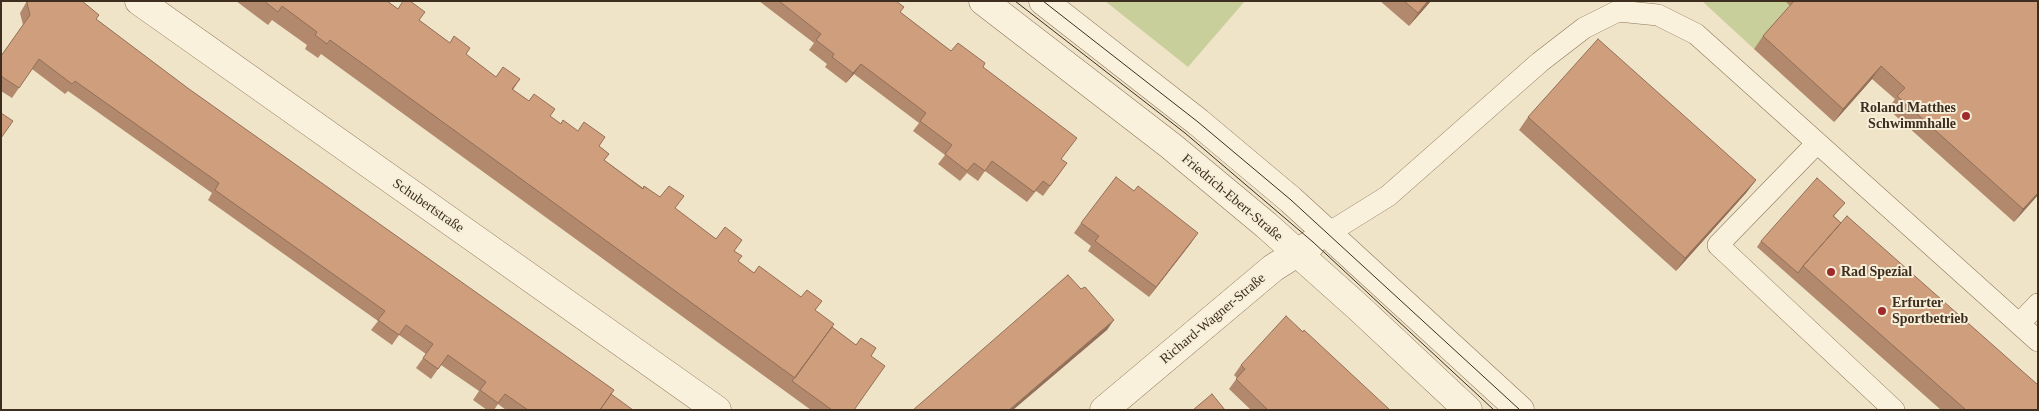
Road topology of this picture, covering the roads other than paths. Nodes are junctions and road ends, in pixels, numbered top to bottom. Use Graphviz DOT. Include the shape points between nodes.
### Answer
graph roads {
  1 [pos="139,1"];
  2 [pos="983,1"];
  3 [pos="1043,1"];
  4 [pos="1817,143"];
  5 [pos="1327,234"];
  6 [pos="1297,252"];
  7 [pos="2038,304"];
  8 [pos="2019,324"];
  9 [pos="2038,341"];
  10 [pos="717,410"];
  11 [pos="1104,410"];
  12 [pos="1468,410"];
  13 [pos="1520,410"];
  14 [pos="1894,410"];
  1 -- 10 [label="street, Schubertstraße"];
  2 -- 6 [label="street, Friedrich-Ebert-Straße" via="1171,146"];
  3 -- 5 [label="street" via="1198,122"];
  4 -- 5 [label="lane" via="1696,34 1658,16 1618,11 1584,28 1388,196"];
  4 -- 8 [label="lane"];
  4 -- 14 [label="lane" via="1718,245"];
  5 -- 6 [label="street, Richard-Wagner-Straße"];
  5 -- 13 [label="street"];
  6 -- 11 [label="street, Richard-Wagner-Straße" via="1273,268"];
  6 -- 12 [label="street, Friedrich-Ebert-Straße"];
  7 -- 8 [label="lane"];
  8 -- 9 [label="lane"];
}
